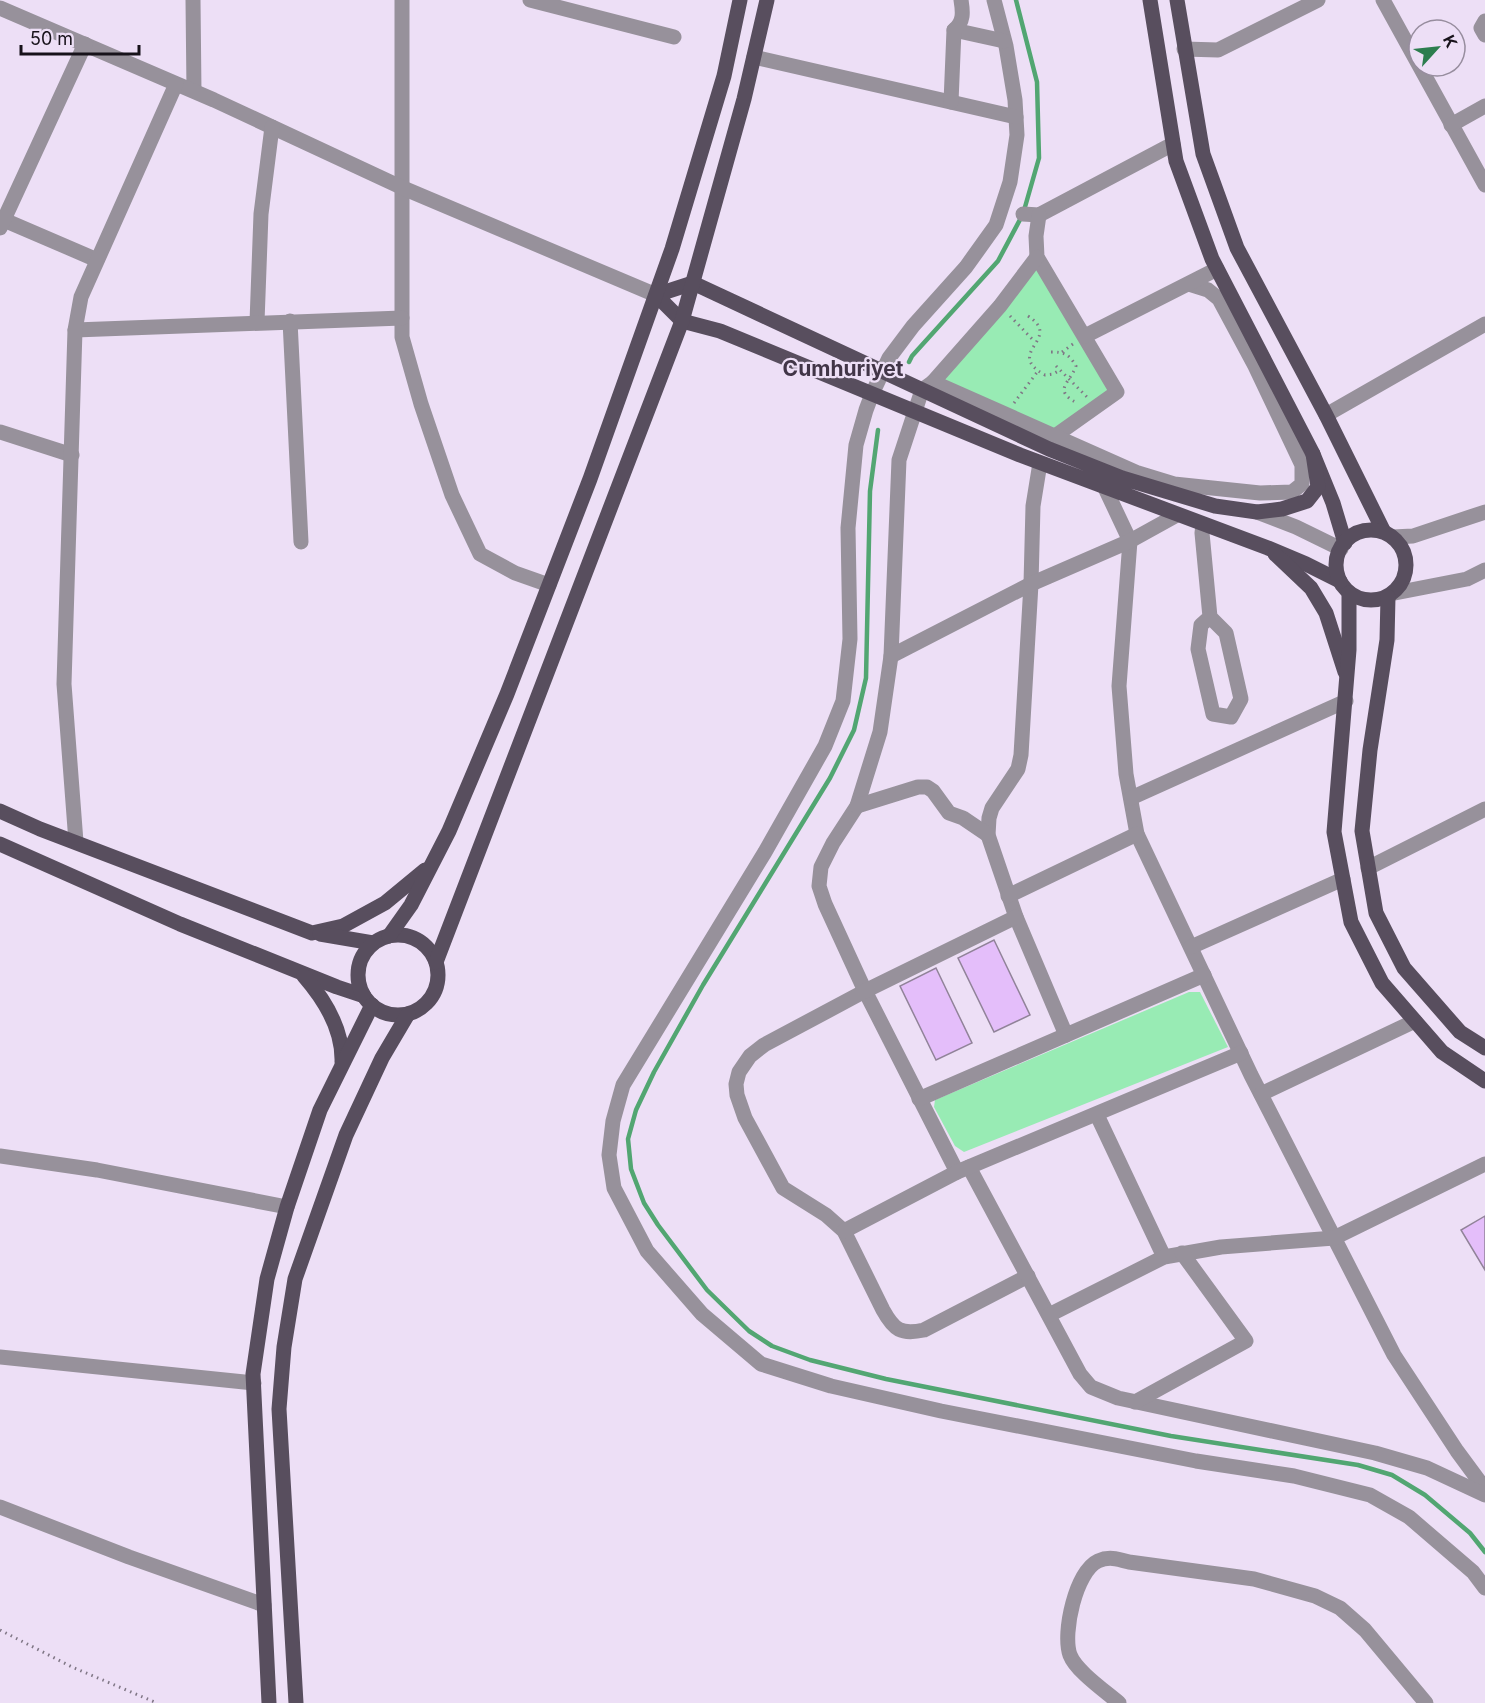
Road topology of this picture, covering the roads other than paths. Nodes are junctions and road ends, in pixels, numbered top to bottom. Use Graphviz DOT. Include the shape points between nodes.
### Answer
graph roads {
  1 [pos="193,0"];
  2 [pos="402,0"];
  3 [pos="530,0"];
  4 [pos="740,0"];
  5 [pos="767,0"];
  6 [pos="961,0"];
  7 [pos="994,0"];
  8 [pos="1150,0"];
  9 [pos="1178,0"];
  10 [pos="1318,0"];
  11 [pos="1383,0"];
  12 [pos="0,8"];
  13 [pos="1485,21"];
  14 [pos="954,30"];
  15 [pos="1485,35"];
  16 [pos="674,37"];
  17 [pos="1004,41"];
  18 [pos="85,44"];
  19 [pos="1184,49"];
  20 [pos="754,57"];
  21 [pos="176,84"];
  22 [pos="194,91"];
  23 [pos="951,102"];
  24 [pos="1485,106"];
  25 [pos="1016,117"];
  26 [pos="1451,125"];
  27 [pos="272,127"];
  28 [pos="1173,144"];
  29 [pos="1485,184"];
  30 [pos="403,188"];
  31 [pos="1023,214"];
  32 [pos="1039,215"];
  33 [pos="2,224"];
  34 [pos="1037,256"];
  35 [pos="97,261"];
  36 [pos="1217,269"];
  37 [pos="693,283"];
  38 [pos="1189,284"];
  39 [pos="656,295"];
  40 [pos="402,318"];
  41 [pos="290,321"];
  42 [pos="682,321"];
  43 [pos="257,322"];
  44 [pos="1485,324"];
  45 [pos="75,330"];
  46 [pos="1085,336"];
  47 [pos="884,372"];
  48 [pos="928,386"];
  49 [pos="872,394"];
  50 [pos="915,411"];
  51 [pos="1326,415"];
  52 [pos="0,432"];
  53 [pos="1055,436"];
  54 [pos="1312,454"];
  55 [pos="72,455"];
  56 [pos="1040,463"];
  57 [pos="1105,488"];
  58 [pos="1257,512"];
  59 [pos="1485,512"];
  60 [pos="1177,515"];
  61 [pos="1203,525"];
  62 [pos="1388,534"];
  63 [pos="1130,541"];
  64 [pos="301,542"];
  65 [pos="1343,546"];
  66 [pos="1268,548"];
  67 [pos="1485,570"];
  68 [pos="1031,584"];
  69 [pos="549,585"];
  70 [pos="1345,587"];
  71 [pos="1391,595"];
  72 [pos="1210,617"];
  73 [pos="891,656"];
  74 [pos="1347,680"];
  75 [pos="1346,701"];
  76 [pos="1131,798"];
  77 [pos="857,806"];
  78 [pos="1485,809"];
  79 [pos="0,811"];
  80 [pos="1137,834"];
  81 [pos="988,835"];
  82 [pos="76,842"];
  83 [pos="0,844"];
  84 [pos="432,864"];
  85 [pos="1368,868"];
  86 [pos="1343,879"];
  87 [pos="1008,896"];
  88 [pos="1016,917"];
  89 [pos="312,933"];
  90 [pos="389,936"];
  91 [pos="373,943"];
  92 [pos="1191,947"];
  93 [pos="436,962"];
  94 [pos="300,972"];
  95 [pos="1204,975"];
  96 [pos="865,991"];
  97 [pos="368,1001"];
  98 [pos="408,1014"];
  99 [pos="1415,1021"];
  100 [pos="1066,1035"];
  101 [pos="1482,1043"];
  102 [pos="1241,1053"];
  103 [pos="341,1066"];
  104 [pos="1485,1081"];
  105 [pos="1261,1094"];
  106 [pos="919,1099"];
  107 [pos="1097,1114"];
  108 [pos="0,1156"];
  109 [pos="1485,1164"];
  110 [pos="963,1170"];
  111 [pos="287,1207"];
  112 [pos="844,1231"];
  113 [pos="1334,1238"];
  114 [pos="1182,1253"];
  115 [pos="1164,1257"];
  116 [pos="1028,1276"];
  117 [pos="1049,1315"];
  118 [pos="0,1357"];
  119 [pos="254,1383"];
  120 [pos="1135,1402"];
  121 [pos="1485,1489"];
  122 [pos="1485,1495"];
  123 [pos="0,1507"];
  124 [pos="1485,1588"];
  125 [pos="264,1605"];
  126 [pos="269,1703"];
  127 [pos="296,1703"];
  128 [pos="1119,1703"];
  129 [pos="1426,1703"];
  1 -- 22 [label="street"];
  2 -- 30 [label="street"];
  3 -- 16 [label="street"];
  4 -- 39 [label="main road" via="724,76"];
  5 -- 20 [label="main road"];
  6 -- 14 [label="street" via="963,15"];
  7 -- 17 [label="street"];
  8 -- 28 [label="main road"];
  9 -- 19 [label="main road"];
  10 -- 19 [label="street" via="1218,50"];
  11 -- 26 [label="street"];
  12 -- 18 [label="street"];
  13 -- 15 [label="street" via="1481,28"];
  14 -- 17 [label="street"];
  14 -- 23 [label="street"];
  17 -- 25 [label="street"];
  18 -- 21 [label="street"];
  18 -- 33 [label="street"];
  19 -- 51 [label="main road" via="1203,154 1237,248"];
  20 -- 23 [label="street"];
  20 -- 37 [label="main road"];
  21 -- 22 [label="street"];
  21 -- 35 [label="street"];
  22 -- 27 [label="street"];
  23 -- 25 [label="street"];
  24 -- 26 [label="street"];
  25 -- 47 [label="street" via="1010,182 996,225 966,267 913,326"];
  26 -- 29 [label="street"];
  27 -- 30 [label="street"];
  27 -- 43 [label="street" via="261,214"];
  28 -- 32 [label="street"];
  28 -- 36 [label="main road"];
  30 -- 39 [label="street"];
  30 -- 40 [label="street"];
  31 -- 32 [label="street"];
  32 -- 34 [label="street"];
  33 -- 35 [label="street"];
  34 -- 46 [label="street"];
  34 -- 48 [label="street" via="1000,306"];
  35 -- 45 [label="street" via="81,297"];
  36 -- 38 [label="street"];
  36 -- 54 [label="main road"];
  37 -- 39 [label="main road"];
  37 -- 42 [label="main road"];
  37 -- 47 [label="main road"];
  38 -- 46 [label="street"];
  38 -- 53 [label="street" via="1208,290 1219,299 1302,465 1302,484 1292,492 1260,493 1174,484 1138,473"];
  39 -- 42 [label="main road"];
  39 -- 69 [label="main road"];
  40 -- 41 [label="street"];
  40 -- 69 [label="street" via="402,337 421,404 452,495 480,554"];
  41 -- 43 [label="street"];
  41 -- 64 [label="street"];
  42 -- 49 [label="main road" via="720,331"];
  42 -- 93 [label="main road"];
  43 -- 45 [label="street"];
  44 -- 51 [label="street"];
  45 -- 55 [label="street"];
  46 -- 53 [label="street" via="1118,392"];
  47 -- 48 [label="main road"];
  47 -- 49 [label="street"];
  48 -- 50 [label="street"];
  48 -- 53 [label="street"];
  48 -- 58 [label="main road" via="1049,449 1122,478 1215,506"];
  49 -- 50 [label="main road"];
  49 -- 124 [label="street" via="856,445 849,516 850,639 843,701 825,746 765,852 623,1085 609,1155 614,1188 647,1251 702,1314 761,1364 831,1386 941,1411 1294,1476 1370,1495 1409,1517 1473,1572"];
  50 -- 56 [label="main road"];
  50 -- 73 [label="street" via="899,460"];
  51 -- 62 [label="main road"];
  52 -- 55 [label="street"];
  54 -- 58 [label="main road" via="1318,487 1306,501"];
  54 -- 65 [label="main road" via="1333,503"];
  55 -- 82 [label="street" via="64,684"];
  56 -- 57 [label="main road"];
  56 -- 68 [label="street" via="1033,506"];
  57 -- 60 [label="main road"];
  57 -- 63 [label="street"];
  58 -- 65 [label="street"];
  59 -- 62 [label="street" via="1413,536"];
  60 -- 61 [label="main road"];
  60 -- 63 [label="street"];
  61 -- 66 [label="main road"];
  61 -- 72 [label="street"];
  62 -- 65 [label="main road" via="1362,531 1348,538"];
  62 -- 71 [label="main road" via="1405,554 1407,567 1401,585"];
  63 -- 68 [label="street"];
  63 -- 76 [label="street" via="1119,686"];
  65 -- 70 [label="main road" via="1336,564"];
  66 -- 70 [label="main road"];
  66 -- 74 [label="main road" via="1311,588 1326,613"];
  67 -- 71 [label="street" via="1467,579"];
  68 -- 73 [label="street"];
  68 -- 81 [label="street" via="1021,755 1018,769 992,808"];
  69 -- 84 [label="main road" via="498,715"];
  70 -- 71 [label="main road" via="1362,600"];
  70 -- 74 [label="main road"];
  71 -- 85 [label="main road" via="1362,831"];
  72 -- 72 [label="street" via="1226,633 1241,699 1231,717 1213,714 1198,649 1201,625"];
  73 -- 77 [label="street" via="880,732"];
  74 -- 75 [label="main road"];
  75 -- 76 [label="street"];
  75 -- 86 [label="main road" via="1334,832"];
  76 -- 80 [label="street"];
  77 -- 81 [label="street" via="927,787 949,813"];
  77 -- 96 [label="street" via="821,867 819,886"];
  78 -- 85 [label="street"];
  79 -- 82 [label="main road"];
  80 -- 87 [label="street"];
  80 -- 92 [label="street"];
  81 -- 87 [label="street"];
  82 -- 89 [label="main road"];
  83 -- 94 [label="main road"];
  84 -- 89 [label="main road" via="385,903 343,926"];
  84 -- 90 [label="main road"];
  85 -- 101 [label="main road" via="1376,913 1404,968 1460,1032"];
  86 -- 92 [label="street"];
  86 -- 99 [label="main road" via="1350,922 1382,983"];
  87 -- 88 [label="street"];
  88 -- 96 [label="street"];
  88 -- 100 [label="street"];
  89 -- 91 [label="main road"];
  90 -- 91 [label="main road"];
  90 -- 93 [label="main road" via="401,935 423,943"];
  91 -- 97 [label="main road" via="360,962 358,974"];
  92 -- 95 [label="street"];
  93 -- 98 [label="main road" via="436,988 430,1000"];
  94 -- 97 [label="main road"];
  94 -- 103 [label="main road" via="319,993 339,1037"];
  95 -- 100 [label="street"];
  95 -- 102 [label="street"];
  96 -- 106 [label="street"];
  96 -- 112 [label="street" via="764,1045 750,1056 736,1084 745,1118 783,1188"];
  97 -- 98 [label="main road" via="383,1012"];
  97 -- 103 [label="main road"];
  98 -- 127 [label="main road" via="382,1058 346,1135 293,1290 279,1409"];
  99 -- 104 [label="main road" via="1442,1052"];
  99 -- 105 [label="street"];
  100 -- 106 [label="street"];
  102 -- 105 [label="street"];
  102 -- 107 [label="street"];
  103 -- 111 [label="main road" via="320,1110"];
  105 -- 113 [label="street"];
  106 -- 110 [label="street"];
  107 -- 110 [label="street"];
  107 -- 115 [label="street"];
  108 -- 111 [label="street" via="97,1170"];
  109 -- 113 [label="street"];
  110 -- 112 [label="street"];
  110 -- 116 [label="street"];
  111 -- 119 [label="main road" via="267,1279"];
  112 -- 116 [label="street" via="890,1323 898,1330 924,1330"];
  113 -- 114 [label="street"];
  113 -- 121 [label="street" via="1394,1355"];
  114 -- 115 [label="street"];
  114 -- 120 [label="street" via="1246,1341"];
  115 -- 117 [label="street"];
  116 -- 117 [label="street"];
  117 -- 120 [label="street" via="1091,1387"];
  118 -- 119 [label="street"];
  119 -- 125 [label="main road"];
  120 -- 122 [label="street" via="1375,1453 1427,1468"];
  123 -- 125 [label="street"];
  125 -- 126 [label="main road"];
  128 -- 129 [label="street" via="1076,1666 1067,1643 1070,1607 1087,1571 1096,1562 1110,1557 1254,1579 1315,1596 1340,1608 1365,1630"];
}
